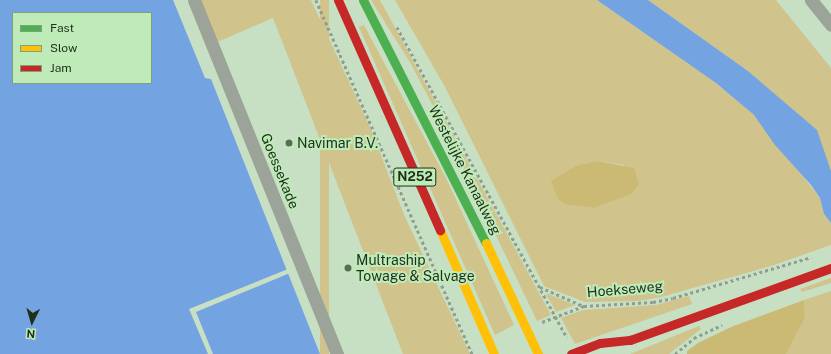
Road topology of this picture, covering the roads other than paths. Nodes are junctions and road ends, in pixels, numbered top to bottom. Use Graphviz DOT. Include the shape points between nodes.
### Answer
graph roads {
  1 [pos="194,0"];
  2 [pos="338,0"];
  3 [pos="364,0"];
  4 [pos="812,0"];
  5 [pos="831,25"];
  6 [pos="831,268"];
  7 [pos="630,340"];
  8 [pos="619,349"];
  9 [pos="572,353"];
  10 [pos="336,354"];
  11 [pos="494,354"];
  12 [pos="538,354"];
  1 -- 10 [label="street, Goessekade"];
  2 -- 11 [label="main road, N252"];
  3 -- 12 [label="main road, Westelijke Kanaalweg / N252" via="501,272"];
  4 -- 5 [label="street"];
  6 -- 7 [label="main road"];
  7 -- 8 [label="main road"];
  7 -- 9 [label="main road" via="600,343"];
}
